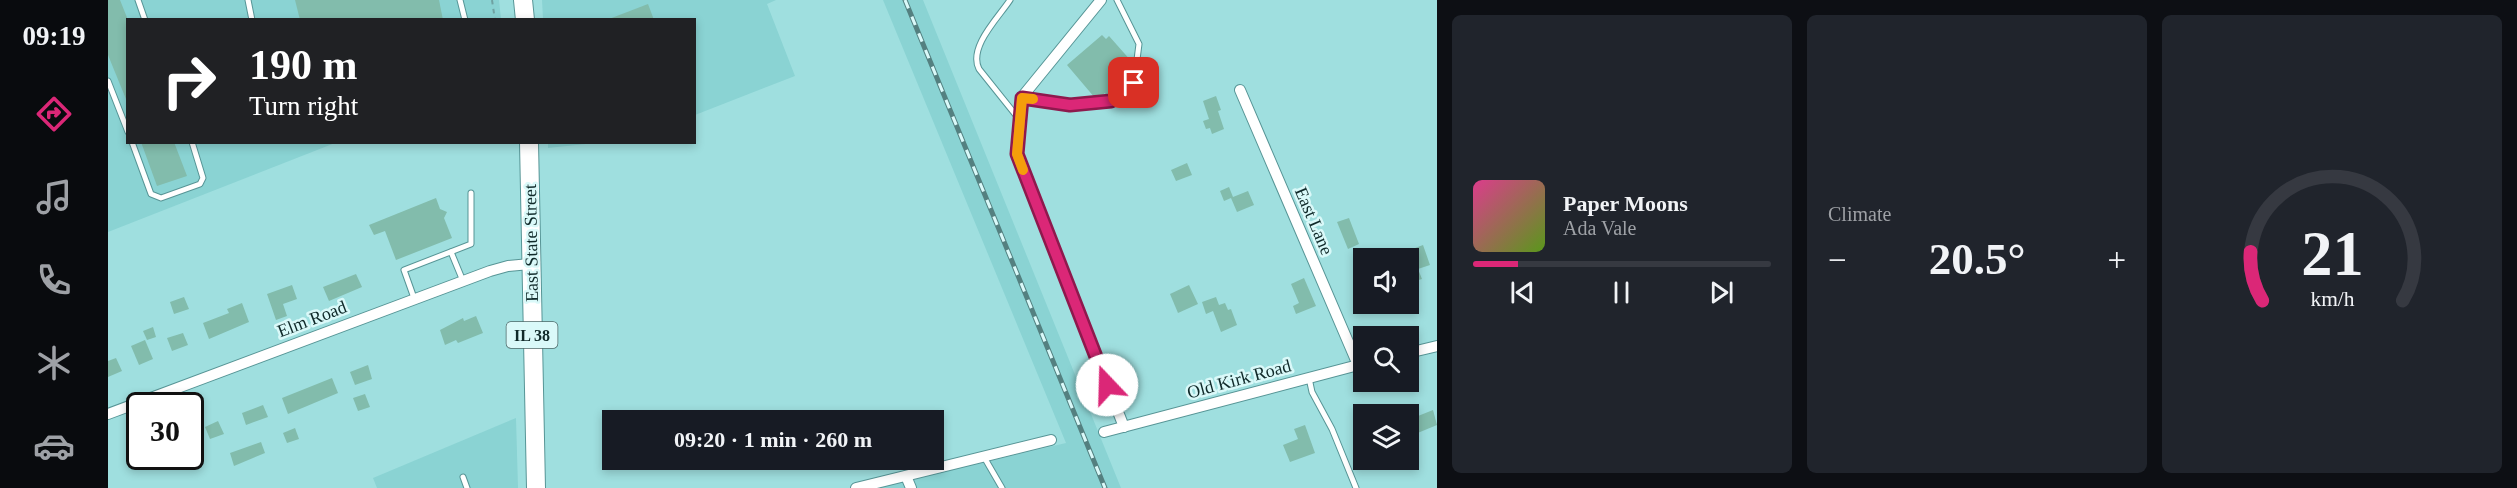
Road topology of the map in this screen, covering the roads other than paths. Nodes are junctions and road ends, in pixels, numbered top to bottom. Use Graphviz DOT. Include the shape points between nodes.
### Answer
graph roads {
  1 [pos="138,0"];
  2 [pos="248,0"];
  3 [pos="460,0"];
  4 [pos="523,0"];
  5 [pos="1010,0"];
  6 [pos="1101,0"];
  7 [pos="1117,0"];
  8 [pos="144,18"];
  9 [pos="252,18"];
  10 [pos="464,18"];
  11 [pos="525,18"];
  12 [pos="108,81"];
  13 [pos="1240,90"];
  14 [pos="1022,98"];
  15 [pos="1020,120"];
  16 [pos="126,127"];
  17 [pos="133,144"];
  18 [pos="193,144"];
  19 [pos="529,144"];
  20 [pos="471,193"];
  21 [pos="452,252"];
  22 [pos="530,264"];
  23 [pos="463,282"];
  24 [pos="414,298"];
  25 [pos="1353,346"];
  26 [pos="1437,346"];
  27 [pos="1419,350"];
  28 [pos="1353,366"];
  29 [pos="1309,378"];
  30 [pos="108,414"];
  31 [pos="1124,427"];
  32 [pos="1104,432"];
  33 [pos="1051,440"];
  34 [pos="984,458"];
  35 [pos="906,476"];
  36 [pos="463,477"];
  37 [pos="467,488"];
  38 [pos="536,488"];
  39 [pos="856,488"];
  40 [pos="910,488"];
  41 [pos="1002,488"];
  42 [pos="1356,488"];
  1 -- 8 [label="lane"];
  2 -- 9 [label="lane"];
  3 -- 10 [label="lane"];
  4 -- 11 [label="main road"];
  5 -- 15 [label="lane" via="981,42 976,58 979,69"];
  6 -- 14 [label="street"];
  7 -- 14 [label="lane" via="1139,44 1134,83 1111,101 1070,105"];
  12 -- 16 [label="lane"];
  13 -- 25 [label="street, East Lane"];
  14 -- 15 [label="street"];
  15 -- 31 [label="street" via="1017,154"];
  17 -- 18 [label="lane" via="151,194 161,198 200,184 203,174"];
  19 -- 22 [label="main road, East State Street / IL 38"];
  20 -- 21 [label="lane" via="471,244"];
  21 -- 23 [label="lane"];
  21 -- 24 [label="lane" via="404,270"];
  22 -- 23 [label="street, Elm Road" via="508,266"];
  22 -- 38 [label="main road, East State Street / IL 38"];
  23 -- 24 [label="street, Elm Road"];
  24 -- 30 [label="street, Elm Road"];
  26 -- 27 [label="street"];
  28 -- 29 [label="street, Old Kirk Road"];
  29 -- 31 [label="street, Old Kirk Road"];
  29 -- 42 [label="lane"];
  31 -- 32 [label="street, Old Kirk Road"];
  33 -- 34 [label="street"];
  34 -- 35 [label="street"];
  34 -- 41 [label="lane"];
  35 -- 39 [label="street"];
  35 -- 40 [label="street"];
  36 -- 37 [label="lane"];
}
